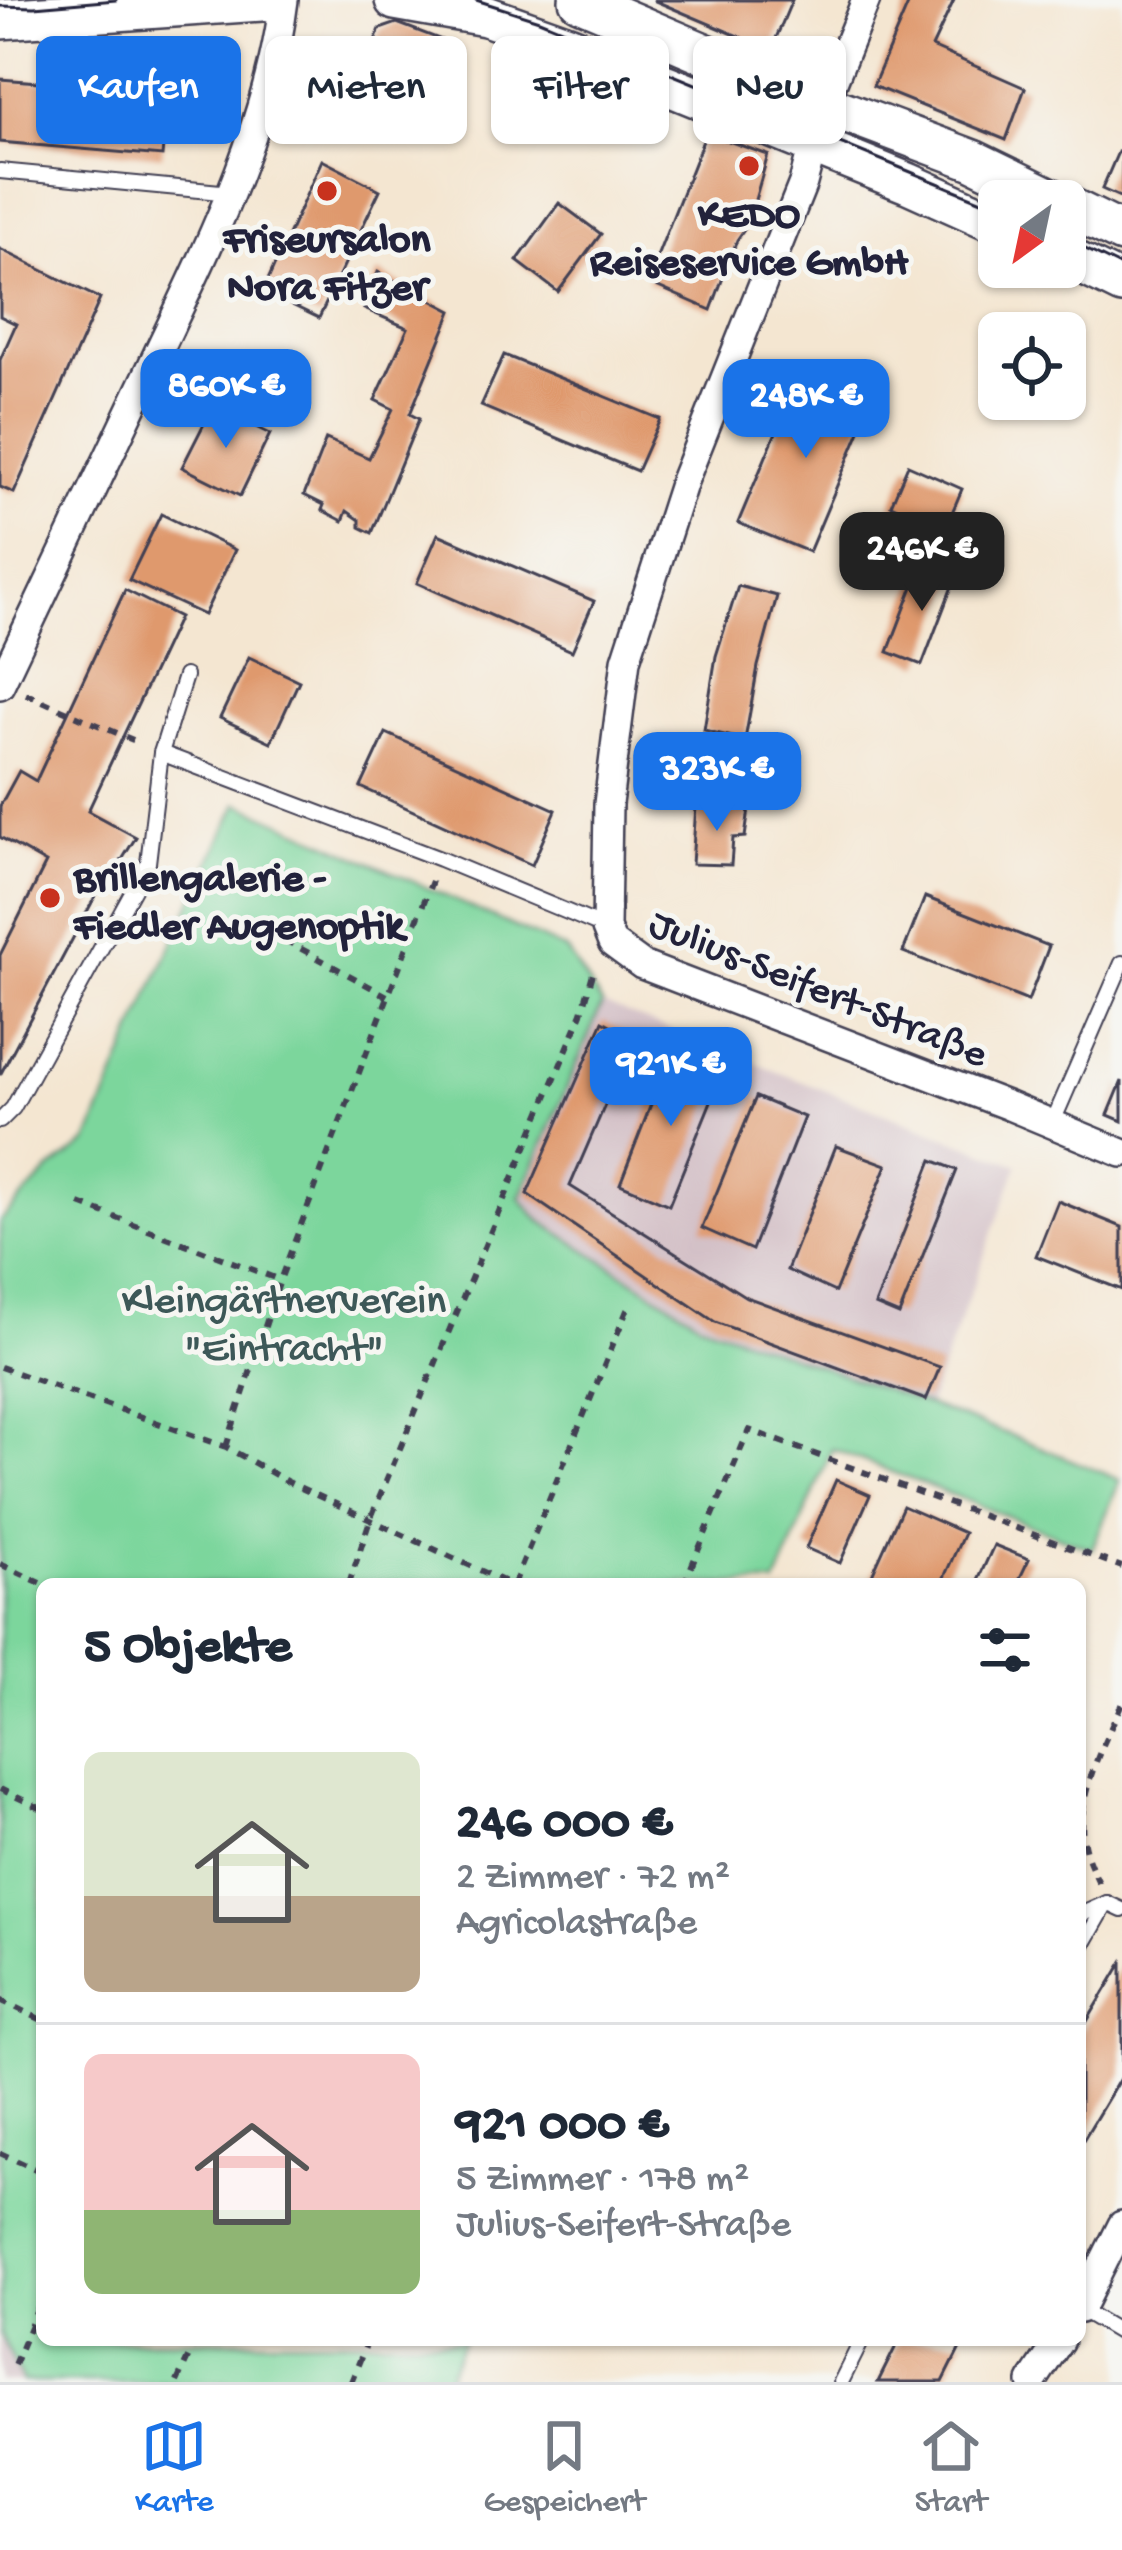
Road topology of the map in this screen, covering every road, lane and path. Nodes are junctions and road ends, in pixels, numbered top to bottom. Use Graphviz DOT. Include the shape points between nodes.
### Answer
graph roads {
  1 [pos="281,0"];
  2 [pos="395,0"];
  3 [pos="579,0"];
  4 [pos="866,0"];
  5 [pos="0,19"];
  6 [pos="693,48"];
  7 [pos="846,50"];
  8 [pos="846,112"];
  9 [pos="815,144"];
  10 [pos="814,147"];
  11 [pos="0,171"];
  12 [pos="1014,180"];
  13 [pos="231,193"];
  14 [pos="978,215"];
  15 [pos="1086,215"];
  16 [pos="1122,233"];
  17 [pos="1086,266"];
  18 [pos="1122,284"];
  19 [pos="185,676"];
  20 [pos="0,684"];
  21 [pos="133,740"];
  22 [pos="161,753"];
  23 [pos="440,859"];
  24 [pos="606,928"];
  25 [pos="285,940"];
  26 [pos="1122,963"];
  27 [pos="387,996"];
  28 [pos="0,1121"];
  29 [pos="1052,1124"];
  30 [pos="1122,1153"];
  31 [pos="80,1204"];
  32 [pos="280,1280"];
  33 [pos="630,1303"];
  34 [pos="0,1367"];
  35 [pos="226,1447"];
  36 [pos="370,1520"];
  37 [pos="0,1564"];
  38 [pos="1122,1567"];
  39 [pos="352,1578"];
  40 [pos="499,1578"];
  41 [pos="515,1578"];
  42 [pos="687,1578"];
  43 [pos="36,1581"];
  44 [pos="1122,1703"];
  45 [pos="0,1789"];
  46 [pos="1086,1798"];
  47 [pos="36,1806"];
  48 [pos="1086,1851"];
  49 [pos="1107,1904"];
  50 [pos="1122,1910"];
  51 [pos="1086,1913"];
  52 [pos="1086,1941"];
  53 [pos="0,2000"];
  54 [pos="36,2017"];
  55 [pos="0,2153"];
  56 [pos="36,2169"];
  57 [pos="1122,2225"];
  58 [pos="1086,2297"];
  59 [pos="36,2312"];
  60 [pos="1086,2313"];
  61 [pos="1122,2334"];
  62 [pos="193,2346"];
  63 [pos="366,2346"];
  64 [pos="859,2346"];
  65 [pos="1056,2346"];
  66 [pos="14,2365"];
  67 [pos="177,2382"];
  68 [pos="351,2382"];
  69 [pos="841,2382"];
  70 [pos="1032,2382"];
  1 -- 5 [label="main road"];
  1 -- 13 [label="street" via="278,50"];
  2 -- 10 [label="main road" via="506,23"];
  3 -- 6 [label="main road"];
  4 -- 7 [label="street"];
  8 -- 12 [label="main road"];
  9 -- 10 [label="street"];
  10 -- 14 [label="main road"];
  10 -- 24 [label="street" via="684,482 626,660 608,803"];
  11 -- 13 [label="lane"];
  13 -- 20 [label="street"];
  15 -- 16 [label="main road"];
  17 -- 18 [label="main road"];
  19 -- 22 [label="lane"];
  20 -- 21 [label="path"];
  22 -- 23 [label="lane, Julius-Seifert-Straße"];
  22 -- 28 [label="lane" via="148,863"];
  23 -- 24 [label="lane, Julius-Seifert-Straße"];
  23 -- 27 [label="path"];
  24 -- 29 [label="street, Julius-Seifert-Straße" via="612,944 642,964"];
  24 -- 36 [label="path" via="583,1013"];
  25 -- 27 [label="path"];
  26 -- 29 [label="lane"];
  27 -- 32 [label="path"];
  29 -- 30 [label="street, Julius-Seifert-Straße"];
  31 -- 32 [label="path"];
  32 -- 35 [label="path"];
  33 -- 41 [label="path"];
  34 -- 35 [label="path"];
  35 -- 36 [label="path"];
  36 -- 39 [label="path"];
  36 -- 40 [label="path"];
  37 -- 43 [label="path"];
  38 -- 42 [label="path" via="749,1430"];
  44 -- 46 [label="path"];
  45 -- 47 [label="path"];
  48 -- 49 [label="path"];
  49 -- 50 [label="lane"];
  49 -- 51 [label="lane"];
  49 -- 52 [label="lane"];
  53 -- 54 [label="path"];
  55 -- 56 [label="path"];
  57 -- 58 [label="street"];
  59 -- 66 [label="path"];
  60 -- 61 [label="lane"];
  62 -- 67 [label="path"];
  63 -- 68 [label="path"];
  64 -- 69 [label="lane"];
  65 -- 70 [label="street"];
}
